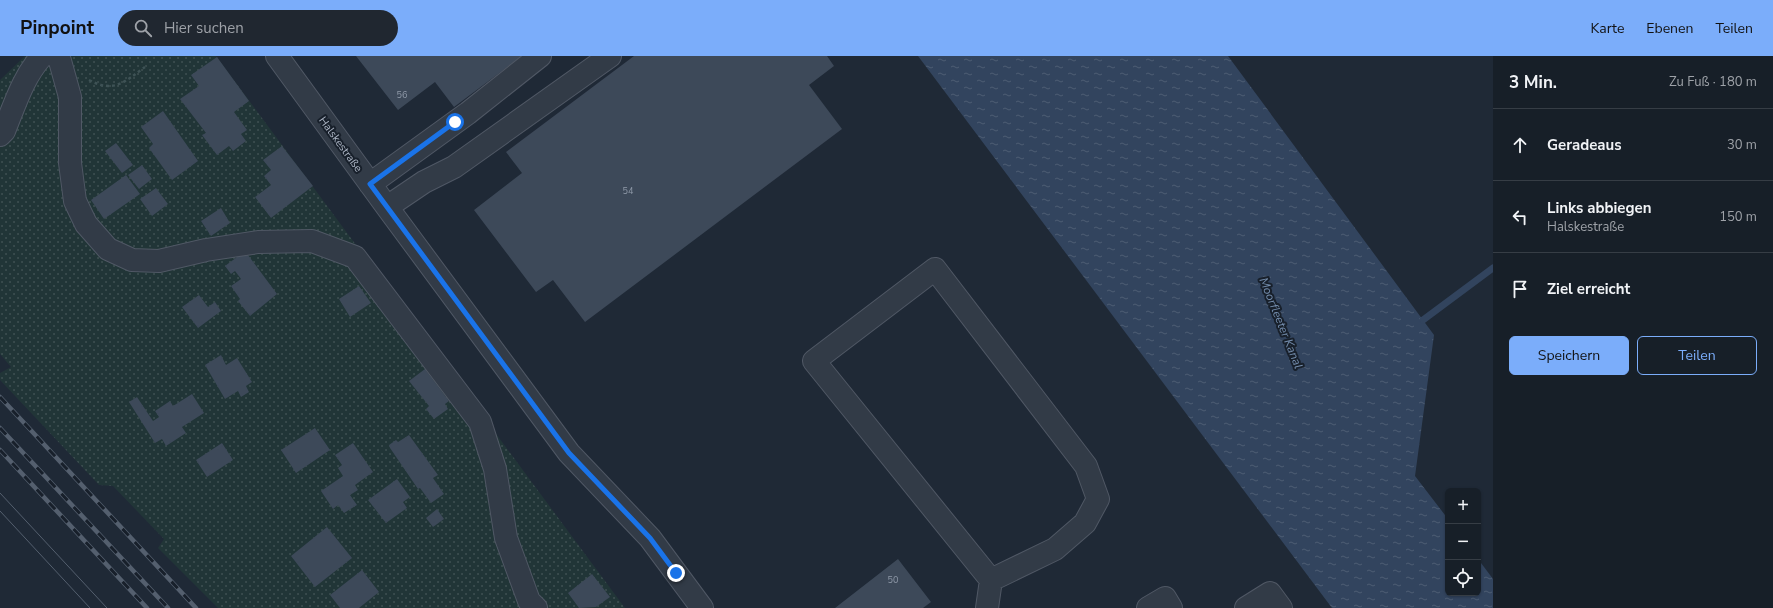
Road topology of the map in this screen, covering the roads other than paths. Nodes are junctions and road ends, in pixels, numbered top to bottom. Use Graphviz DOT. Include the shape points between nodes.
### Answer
graph roads {
  1 [pos="277,56"];
  2 [pos="540,56"];
  3 [pos="610,56"];
  4 [pos="53,58"];
  5 [pos="0,135"];
  6 [pos="370,184"];
  7 [pos="387,207"];
  8 [pos="991,580"];
  9 [pos="536,608"];
  10 [pos="702,608"];
  11 [pos="988,608"];
  12 [pos="1148,608"];
  13 [pos="1171,608"];
  14 [pos="1246,608"];
  15 [pos="1281,608"];
  1 -- 6 [label="street, Halskestraße"];
  2 -- 6 [label="street" via="468,113"];
  3 -- 7 [label="street" via="454,167 424,182"];
  4 -- 5 [label="street" via="32,67"];
  4 -- 9 [label="street" via="70,97 70,163 75,201 86,224 108,248 132,260 159,261 258,242 312,241 355,257 480,422 495,469 506,538 530,601"];
  6 -- 7 [label="street, Halskestraße"];
  7 -- 10 [label="street, Halskestraße" via="569,453 650,538"];
  8 -- 8 [label="street" via="814,361 935,269 1086,466 1098,499 1085,523 1055,549"];
  8 -- 11 [label="street"];
  12 -- 13 [label="street" via="1164,598"];
  14 -- 15 [label="street" via="1270,593"];
}
